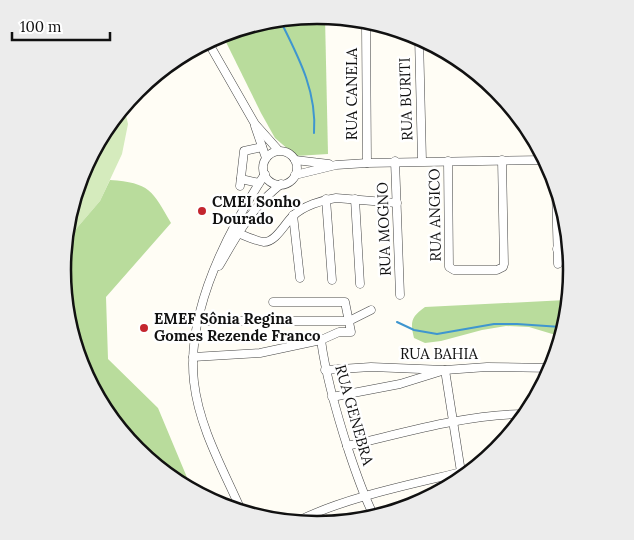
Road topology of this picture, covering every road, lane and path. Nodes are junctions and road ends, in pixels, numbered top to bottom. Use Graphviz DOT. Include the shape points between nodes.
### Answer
graph roads {
  1 [pos="366,28"];
  2 [pos="418,45"];
  3 [pos="211,48"];
  4 [pos="255,124"];
  5 [pos="262,147"];
  6 [pos="280,151"];
  7 [pos="266,158"];
  8 [pos="295,160"];
  9 [pos="502,160"];
  10 [pos="537,160"];
  11 [pos="395,161"];
  12 [pos="422,161"];
  13 [pos="448,161"];
  14 [pos="367,163"];
  15 [pos="336,166"];
  16 [pos="265,174"];
  17 [pos="295,174"];
  18 [pos="259,183"];
  19 [pos="281,184"];
  20 [pos="326,199"];
  21 [pos="355,199"];
  22 [pos="397,203"];
  23 [pos="556,212"];
  24 [pos="293,215"];
  25 [pos="238,233"];
  26 [pos="557,249"];
  27 [pos="562,249"];
  28 [pos="558,264"];
  29 [pos="213,276"];
  30 [pos="300,278"];
  31 [pos="332,280"];
  32 [pos="360,284"];
  33 [pos="400,296"];
  34 [pos="273,302"];
  35 [pos="371,310"];
  36 [pos="198,320"];
  37 [pos="349,321"];
  38 [pos="321,340"];
  39 [pos="193,357"];
  40 [pos="543,368"];
  41 [pos="325,370"];
  42 [pos="445,370"];
  43 [pos="332,397"];
  44 [pos="517,414"];
  45 [pos="454,422"];
  46 [pos="347,446"];
  47 [pos="463,468"];
  48 [pos="455,474"];
  49 [pos="364,497"];
  50 [pos="238,503"];
  51 [pos="371,510"];
  52 [pos="316,516"];
  1 -- 14 [label="street, RUA CANELA"];
  2 -- 12 [label="street, RUA BURITI"];
  3 -- 4 [label="street"];
  4 -- 5 [label="street"];
  4 -- 6 [label="street"];
  5 -- 7 [label="street"];
  5 -- 18 [label="street" via="244,151 240,182"];
  6 -- 7 [label="street"];
  6 -- 8 [label="street"];
  7 -- 16 [label="street"];
  8 -- 15 [label="street"];
  8 -- 17 [label="street"];
  9 -- 10 [label="street"];
  9 -- 13 [label="street"];
  9 -- 13 [label="street, RUA ANGICO" via="504,261 498,270 450,268"];
  11 -- 12 [label="street"];
  11 -- 14 [label="street"];
  11 -- 22 [label="street, RUA MOGNO"];
  12 -- 13 [label="street"];
  14 -- 15 [label="street"];
  15 -- 17 [label="street"];
  16 -- 18 [label="street"];
  16 -- 19 [label="street" via="271,182"];
  17 -- 19 [label="street"];
  18 -- 29 [label="street" via="223,246"];
  19 -- 25 [label="street" via="261,201"];
  20 -- 21 [label="street"];
  20 -- 24 [label="street"];
  20 -- 31 [label="street"];
  21 -- 22 [label="street"];
  21 -- 32 [label="street"];
  22 -- 33 [label="street, RUA MOGNO"];
  23 -- 26 [label="street"];
  24 -- 25 [label="street" via="267,241"];
  24 -- 30 [label="street"];
  25 -- 29 [label="street"];
  26 -- 27 [label="street"];
  26 -- 28 [label="street"];
  29 -- 36 [label="street"];
  34 -- 37 [label="street" via="346,302"];
  35 -- 37 [label="street"];
  36 -- 37 [label="street"];
  36 -- 39 [label="street"];
  37 -- 38 [label="street" via="351,332 339,332"];
  38 -- 39 [label="street" via="260,353"];
  38 -- 41 [label="street, RUA GENEBRA"];
  39 -- 50 [label="street" via="194,382 204,423"];
  40 -- 42 [label="street, RUA BAHIA"];
  41 -- 42 [label="street, RUA BAHIA" via="371,367"];
  41 -- 43 [label="street, RUA GENEBRA"];
  42 -- 43 [label="street" via="400,384"];
  42 -- 45 [label="street"];
  43 -- 46 [label="street, RUA GENEBRA"];
  44 -- 45 [label="street"];
  45 -- 46 [label="street"];
  45 -- 47 [label="street"];
  46 -- 49 [label="street, RUA GENEBRA"];
  48 -- 49 [label="street"];
  49 -- 51 [label="street, RUA GENEBRA"];
  49 -- 52 [label="street"];
}
